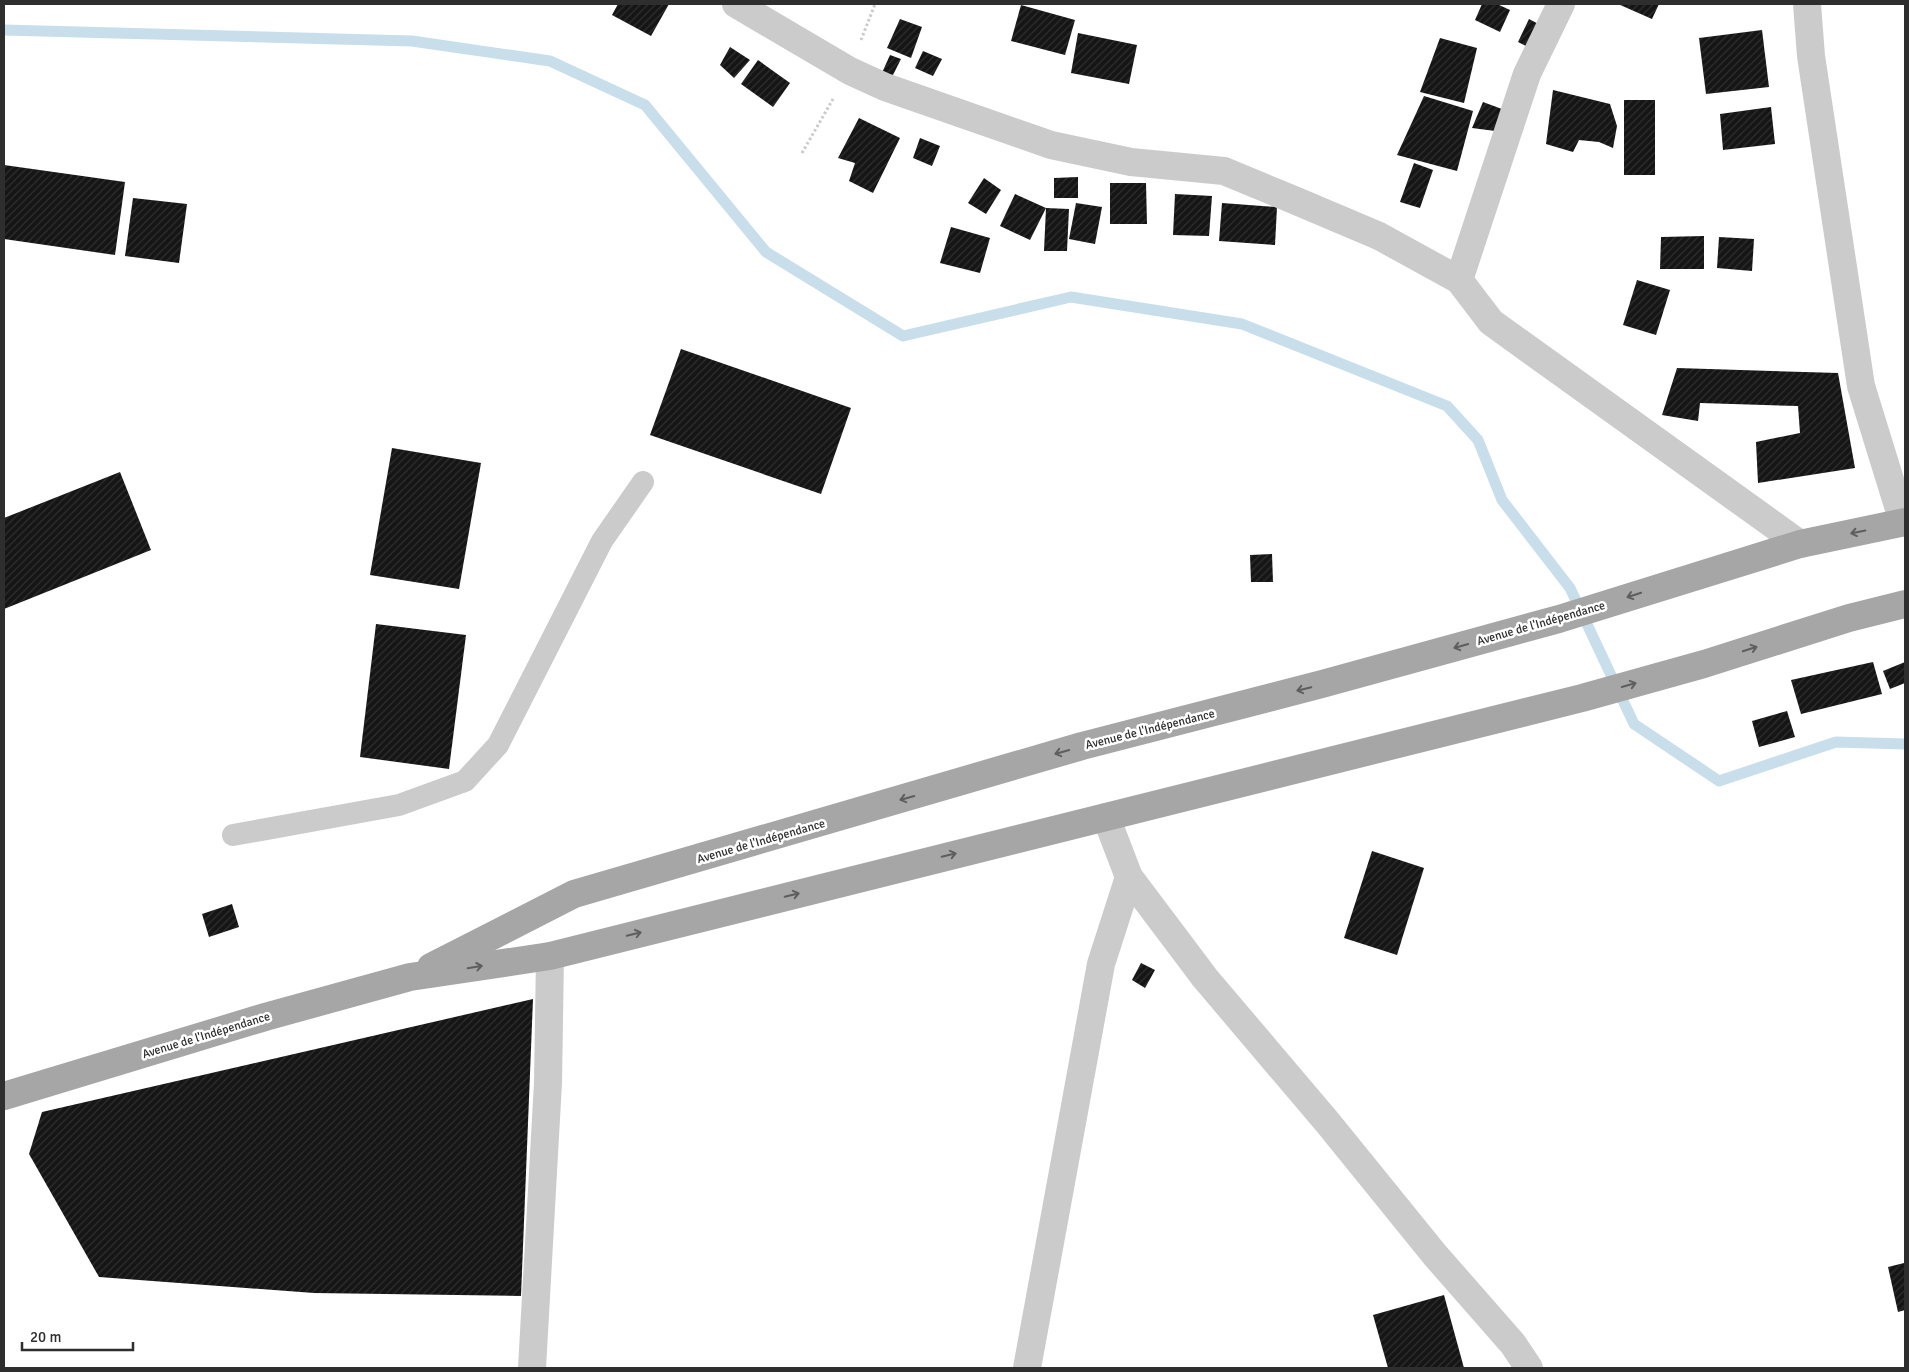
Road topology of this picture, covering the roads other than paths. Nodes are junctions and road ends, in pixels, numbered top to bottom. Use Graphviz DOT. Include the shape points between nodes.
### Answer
graph roads {
  1 [pos="736,4"];
  2 [pos="1561,4"];
  3 [pos="1806,4"];
  4 [pos="1459,280"];
  5 [pos="643,482"];
  6 [pos="1904,522"];
  7 [pos="1800,544"];
  8 [pos="1905,604"];
  9 [pos="1106,816"];
  10 [pos="233,835"];
  11 [pos="1129,877"];
  12 [pos="550,956"];
  13 [pos="410,977"];
  14 [pos="4,1096"];
  15 [pos="532,1368"];
  16 [pos="1027,1368"];
  17 [pos="1529,1368"];
  1 -- 4 [label="street" via="850,71 885,86 1051,145 1131,162 1224,171 1379,236"];
  2 -- 4 [label="street" via="1527,74"];
  3 -- 6 [label="street" via="1861,386"];
  4 -- 7 [label="street" via="1492,322"];
  5 -- 10 [label="lane" via="602,541 498,745 465,781 399,805"];
  6 -- 7 [label="main road, Avenue de l'Indépendance, one-way"];
  7 -- 13 [label="main road, Avenue de l'Indépendance, one-way" via="1559,619 1082,746 574,894"];
  9 -- 8 [label="main road, Avenue de l'Indépendance, one-way" via="1582,698"];
  9 -- 11 [label="street"];
  12 -- 9 [label="main road, Avenue de l'Indépendance, one-way"];
  11 -- 16 [label="street" via="1101,964"];
  11 -- 17 [label="street" via="1205,978 1435,1256 1513,1344"];
  13 -- 12 [label="main road, Avenue de l'Indépendance, one-way"];
  12 -- 15 [label="street" via="548,1083"];
  13 -- 14 [label="main road, Avenue de l'Indépendance"];
}
